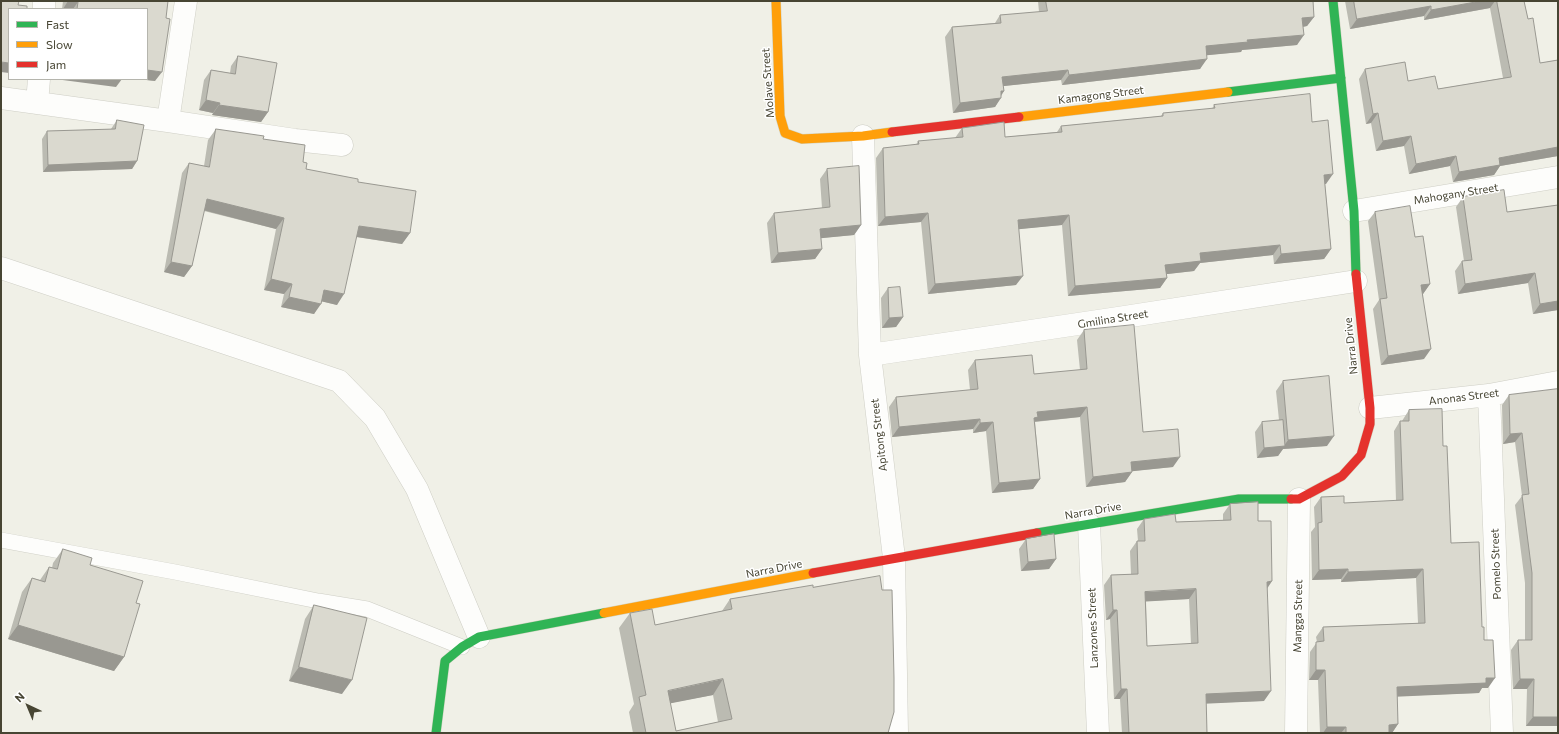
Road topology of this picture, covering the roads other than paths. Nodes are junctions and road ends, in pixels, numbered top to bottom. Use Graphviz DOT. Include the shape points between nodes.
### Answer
graph roads {
  1 [pos="186,1"];
  2 [pos="776,1"];
  3 [pos="1333,1"];
  4 [pos="1341,78"];
  5 [pos="39,80"];
  6 [pos="1,98"];
  7 [pos="37,103"];
  8 [pos="168,121"];
  9 [pos="863,136"];
  10 [pos="342,145"];
  11 [pos="1558,177"];
  12 [pos="1354,211"];
  13 [pos="1,268"];
  14 [pos="1356,281"];
  15 [pos="870,355"];
  16 [pos="1558,382"];
  17 [pos="1489,395"];
  18 [pos="1370,408"];
  19 [pos="1299,499"];
  20 [pos="1089,524"];
  21 [pos="1,540"];
  22 [pos="894,558"];
  23 [pos="470,642"];
  24 [pos="436,733"];
  25 [pos="897,733"];
  26 [pos="1098,733"];
  27 [pos="1296,733"];
  28 [pos="1502,733"];
  1 -- 8 [label="street"];
  2 -- 9 [label="street, Molave Street" via="780,116 785,133 802,139"];
  3 -- 4 [label="street, Narra Drive"];
  4 -- 9 [label="street, Kamagong Street"];
  4 -- 12 [label="street, Narra Drive"];
  5 -- 7 [label="street"];
  6 -- 7 [label="street"];
  7 -- 8 [label="street"];
  8 -- 10 [label="street"];
  9 -- 15 [label="street, Apitong Street"];
  11 -- 12 [label="street, Mahogany Street"];
  12 -- 14 [label="street, Narra Drive"];
  13 -- 23 [label="street" via="339,381 375,418 417,490"];
  14 -- 15 [label="street, Gmilina Street"];
  14 -- 18 [label="street, Narra Drive"];
  15 -- 22 [label="street, Apitong Street"];
  16 -- 17 [label="street, Anonas Street"];
  17 -- 18 [label="street, Anonas Street"];
  17 -- 28 [label="street, Pomelo Street"];
  18 -- 19 [label="street, Narra Drive" via="1370,424 1361,454 1342,476"];
  19 -- 20 [label="street, Narra Drive" via="1239,499"];
  19 -- 27 [label="street, Mangga Street"];
  20 -- 22 [label="street, Narra Drive"];
  20 -- 26 [label="street, Lanzones Street"];
  21 -- 23 [label="lane" via="318,602 367,609"];
  22 -- 23 [label="street, Narra Drive"];
  22 -- 25 [label="street, Apitong Street"];
  23 -- 24 [label="street, Narra Drive" via="445,661"];
}
